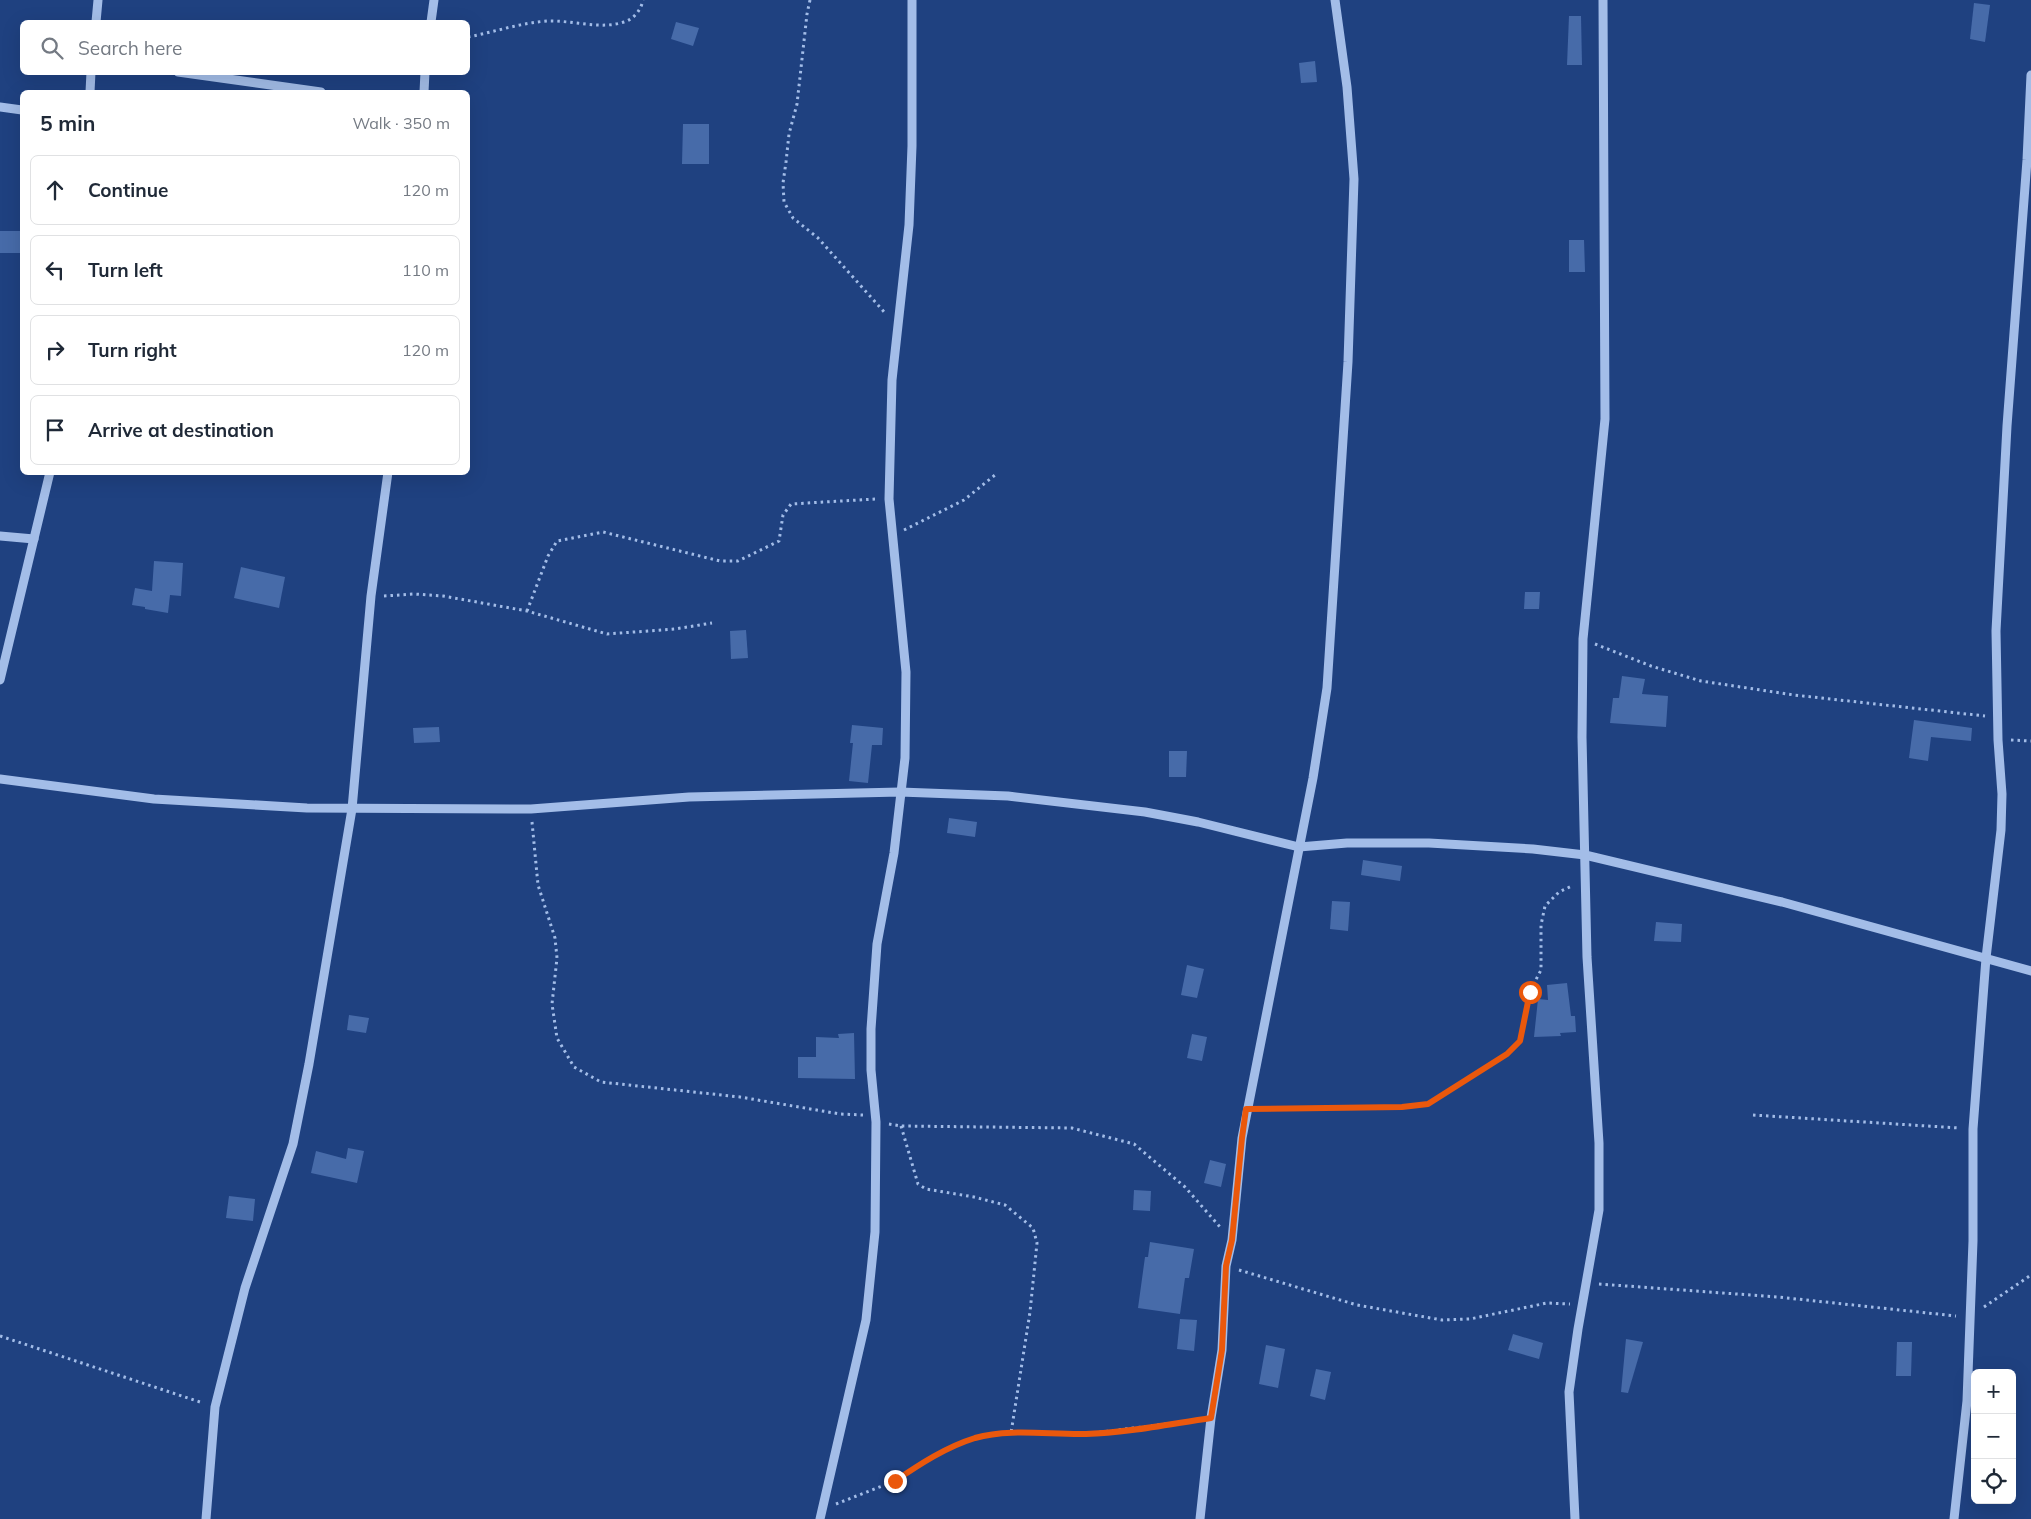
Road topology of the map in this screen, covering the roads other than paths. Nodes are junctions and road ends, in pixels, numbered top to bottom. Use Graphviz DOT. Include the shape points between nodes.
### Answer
graph roads {
  1 [pos="98,0"];
  2 [pos="434,0"];
  3 [pos="912,0"];
  4 [pos="1335,0"];
  5 [pos="1603,0"];
  6 [pos="96,20"];
  7 [pos="430,20"];
  8 [pos="91,75"];
  9 [pos="199,75"];
  10 [pos="425,75"];
  11 [pos="2031,76"];
  12 [pos="90,90"];
  13 [pos="307,90"];
  14 [pos="424,90"];
  15 [pos="0,107"];
  16 [pos="20,110"];
  17 [pos="49,475"];
  18 [pos="388,475"];
  19 [pos="0,536"];
  20 [pos="34,539"];
  21 [pos="0,680"];
  22 [pos="0,779"];
  23 [pos="900,792"];
  24 [pos="352,809"];
  25 [pos="1299,847"];
  26 [pos="1585,856"];
  27 [pos="1986,958"];
  28 [pos="2031,971"];
  29 [pos="206,1519"];
  30 [pos="820,1519"];
  31 [pos="1200,1519"];
  32 [pos="1576,1519"];
  33 [pos="1954,1519"];
  1 -- 6 [label="street"];
  2 -- 7 [label="street"];
  3 -- 23 [label="street" via="909,226 892,380 889,499 906,672 905,758"];
  4 -- 25 [label="street" via="1347,87 1354,179 1348,362 1327,688"];
  5 -- 26 [label="street" via="1605,419 1582,639"];
  8 -- 12 [label="street"];
  9 -- 13 [label="street"];
  10 -- 14 [label="street"];
  11 -- 27 [label="street" via="1996,631 2001,830"];
  15 -- 16 [label="street"];
  17 -- 20 [label="street"];
  18 -- 24 [label="street" via="371,596"];
  19 -- 20 [label="street"];
  20 -- 21 [label="street"];
  22 -- 24 [label="street" via="154,799"];
  23 -- 24 [label="street" via="689,797 530,809"];
  23 -- 25 [label="street" via="1008,796 1128,810 1198,822"];
  23 -- 30 [label="street" via="894,853 877,944 872,1010 875,1232 866,1320"];
  24 -- 29 [label="street" via="293,1144 245,1288 215,1407"];
  25 -- 26 [label="street" via="1347,843 1429,843 1533,849"];
  25 -- 31 [label="street" via="1246,1109 1232,1240 1226,1266 1222,1350"];
  26 -- 27 [label="street" via="1782,902"];
  26 -- 32 [label="street" via="1587,958 1599,1143 1599,1210 1569,1392"];
  27 -- 28 [label="street"];
  27 -- 33 [label="street" via="1972,1128 1973,1241 1967,1401"];
}
